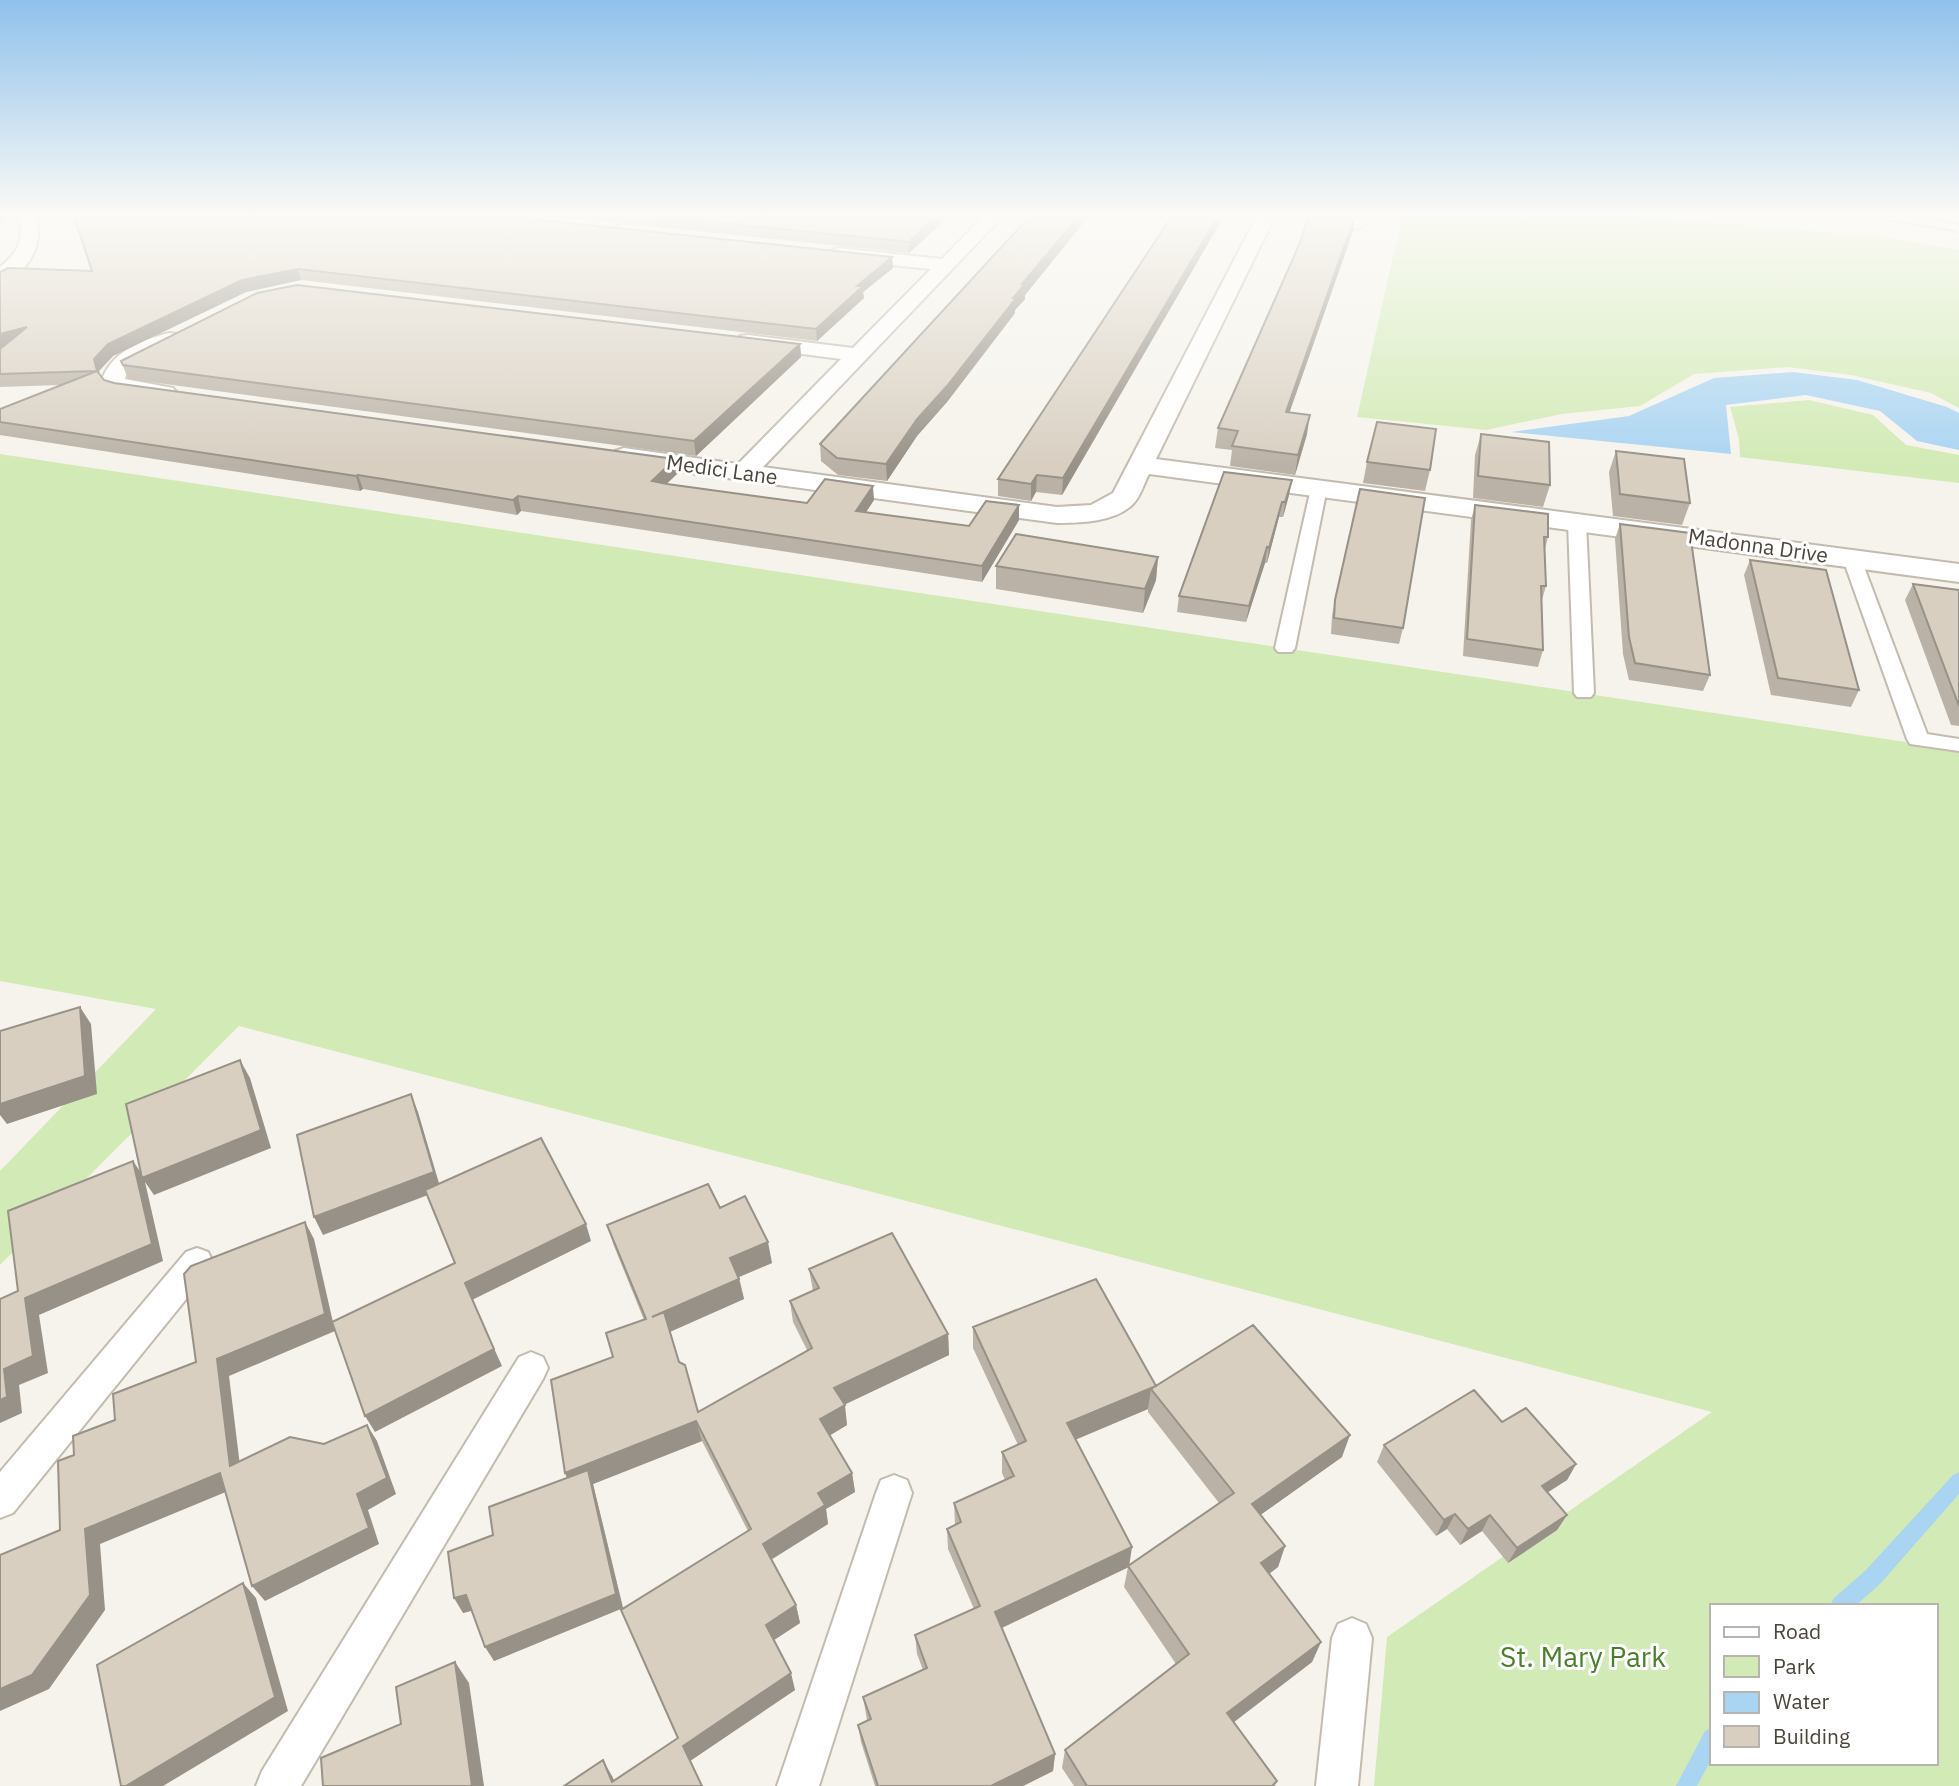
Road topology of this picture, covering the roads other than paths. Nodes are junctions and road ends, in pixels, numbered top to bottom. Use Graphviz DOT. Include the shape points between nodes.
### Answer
graph roads {
  1 [pos="913,299"];
  2 [pos="1224,299"];
  3 [pos="194,327"];
  4 [pos="723,338"];
  5 [pos="859,355"];
  6 [pos="189,396"];
  7 [pos="605,453"];
  8 [pos="1141,465"];
  9 [pos="743,472"];
  10 [pos="1320,488"];
  11 [pos="1577,522"];
  12 [pos="1852,559"];
  13 [pos="1959,573"];
  14 [pos="1285,648"];
  15 [pos="1584,693"];
  16 [pos="1959,745"];
  17 [pos="197,1262"];
  18 [pos="531,1368"];
  19 [pos="894,1493"];
  20 [pos="0,1500"];
  21 [pos="1352,1637"];
  22 [pos="277,1786"];
  23 [pos="798,1786"];
  24 [pos="1337,1786"];
  1 -- 5 [label="street"];
  2 -- 8 [label="street, Medici Lane"];
  3 -- 6 [label="street" via="113,371 113,380 120,387"];
  4 -- 5 [label="street"];
  5 -- 9 [label="street"];
  7 -- 9 [label="street, Medici Lane"];
  8 -- 9 [label="street, Medici Lane" via="1124,498 1113,506 1078,515"];
  8 -- 10 [label="street, Madonna Drive"];
  10 -- 11 [label="street, Madonna Drive"];
  10 -- 14 [label="lane"];
  11 -- 12 [label="street, Madonna Drive"];
  11 -- 15 [label="lane"];
  12 -- 13 [label="street, Madonna Drive"];
  12 -- 16 [label="lane" via="1918,738"];
  17 -- 20 [label="lane"];
  18 -- 22 [label="lane"];
  19 -- 23 [label="lane"];
  21 -- 24 [label="lane"];
}
